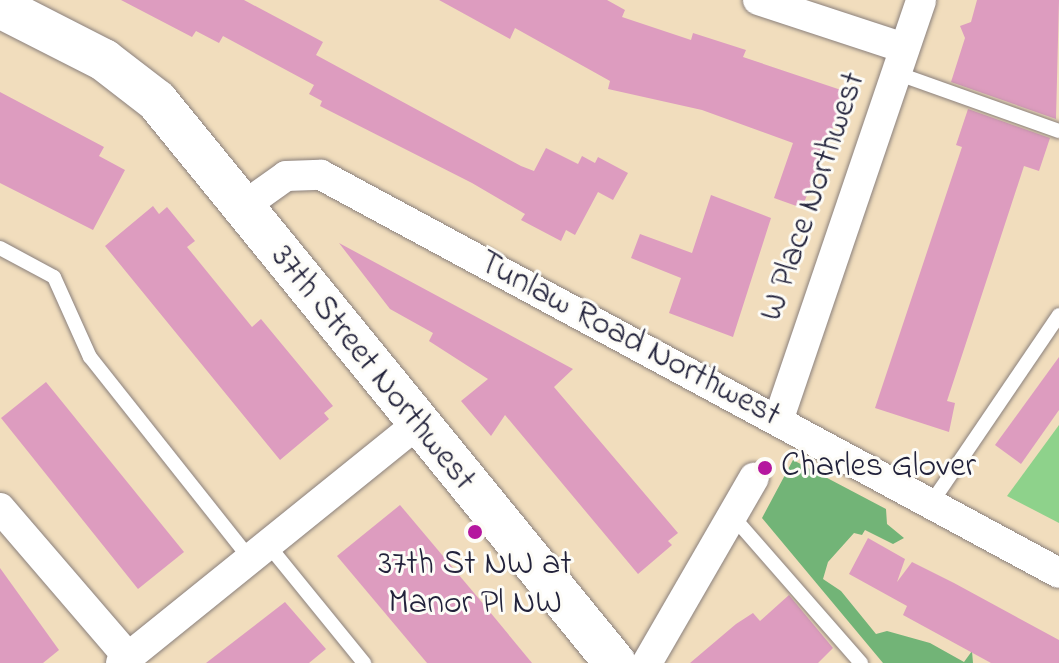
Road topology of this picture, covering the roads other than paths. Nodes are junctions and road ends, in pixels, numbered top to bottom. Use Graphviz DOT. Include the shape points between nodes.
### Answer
graph roads {
  1 [pos="758,0"];
  2 [pos="921,0"];
  3 [pos="0,7"];
  4 [pos="900,60"];
  5 [pos="1059,131"];
  6 [pos="241,208"];
  7 [pos="0,248"];
  8 [pos="1059,315"];
  9 [pos="779,418"];
  10 [pos="417,424"];
  11 [pos="754,478"];
  12 [pos="932,502"];
  13 [pos="0,508"];
  14 [pos="734,518"];
  15 [pos="260,553"];
  16 [pos="1059,573"];
  17 [pos="124,660"];
  18 [pos="364,663"];
  19 [pos="615,663"];
  20 [pos="647,663"];
  21 [pos="861,663"];
  1 -- 4 [label="street"];
  2 -- 4 [label="street, W Place Northwest"];
  3 -- 6 [label="street, 37th Street Northwest" via="128,75 172,118"];
  4 -- 5 [label="lane"];
  4 -- 9 [label="street, W Place Northwest"];
  6 -- 9 [label="street, Tunlaw Road Northwest" via="286,176 321,175"];
  6 -- 10 [label="street, 37th Street Northwest"];
  7 -- 15 [label="lane" via="54,277 90,357"];
  8 -- 12 [label="lane"];
  9 -- 12 [label="street, Tunlaw Road Northwest"];
  10 -- 15 [label="street"];
  10 -- 19 [label="street, 37th Street Northwest"];
  11 -- 14 [label="street"];
  12 -- 16 [label="street, Tunlaw Road Northwest"];
  13 -- 17 [label="street"];
  14 -- 20 [label="street"];
  14 -- 21 [label="lane"];
  15 -- 17 [label="street"];
  15 -- 18 [label="lane"];
}
